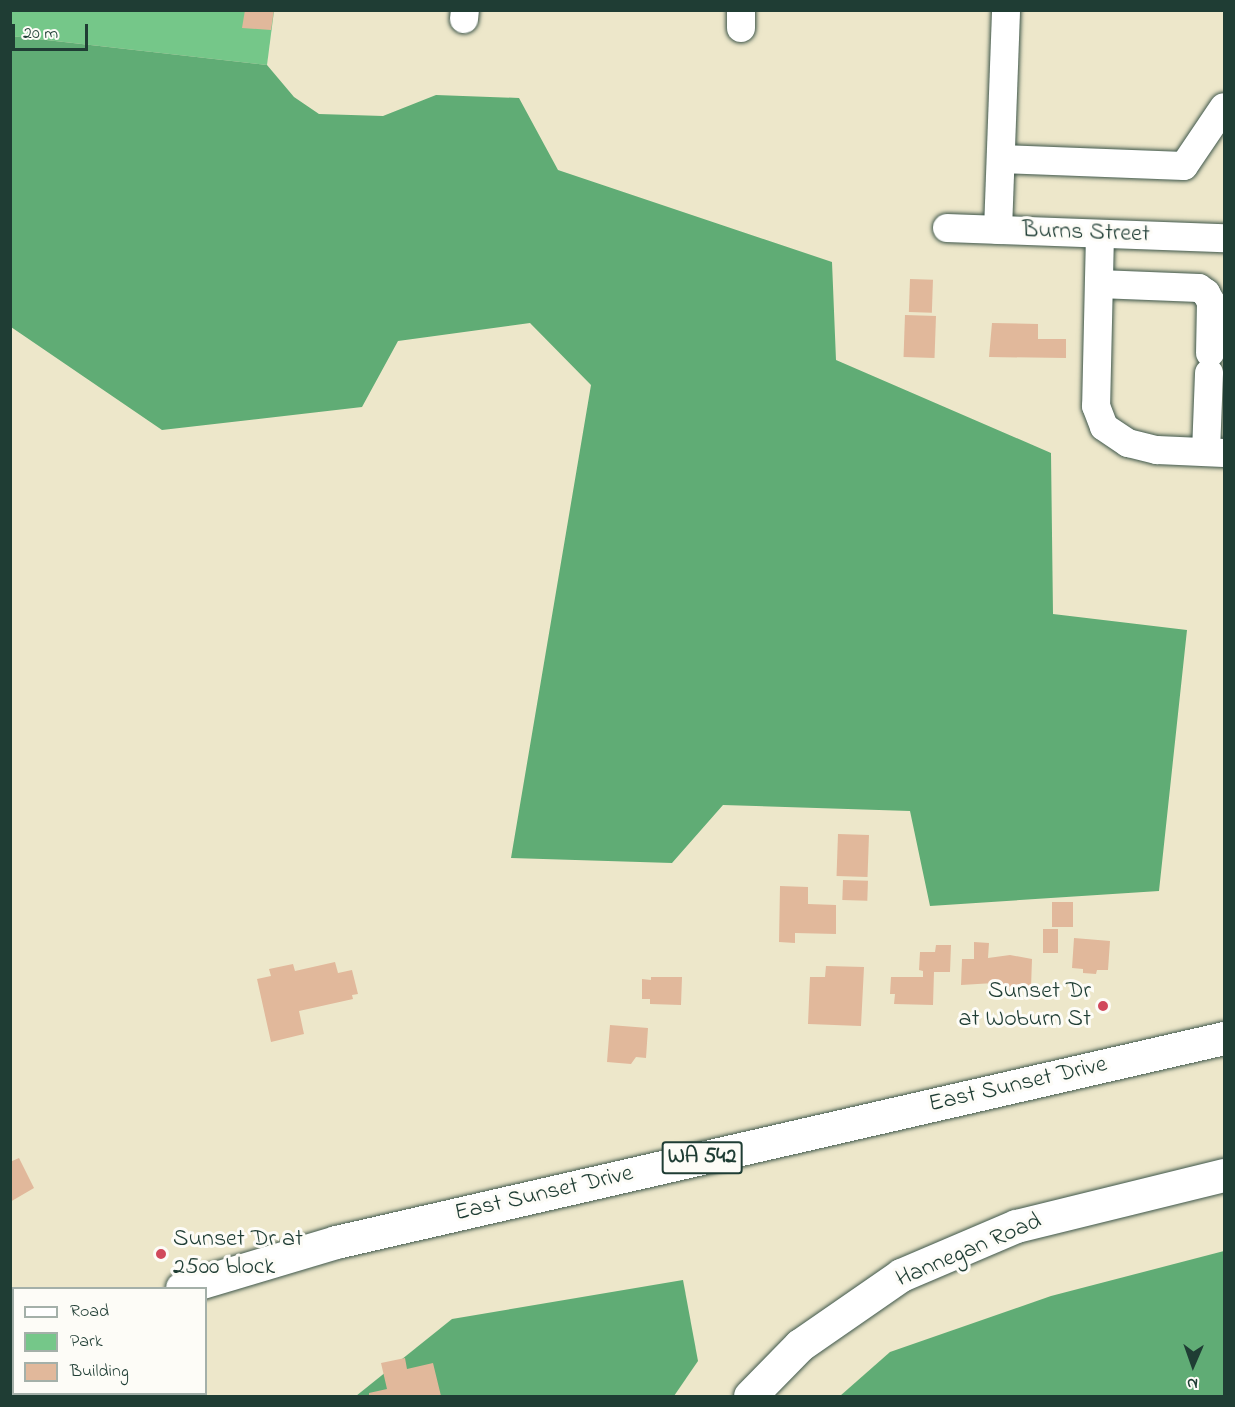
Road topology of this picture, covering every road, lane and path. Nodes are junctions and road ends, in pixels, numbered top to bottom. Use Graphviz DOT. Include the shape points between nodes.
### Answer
graph roads {
  1 [pos="1006,10"];
  2 [pos="1224,108"];
  3 [pos="1001,159"];
  4 [pos="946,228"];
  5 [pos="998,230"];
  6 [pos="1100,234"];
  7 [pos="1224,238"];
  8 [pos="1099,284"];
  9 [pos="1215,452"];
  10 [pos="1224,1038"];
  11 [pos="1224,1175"];
  12 [pos="185,1287"];
  13 [pos="750,1396"];
  1 -- 3 [label="street"];
  2 -- 3 [label="street" via="1184,166"];
  3 -- 5 [label="street"];
  4 -- 5 [label="street, Burns Street"];
  5 -- 6 [label="street, Burns Street"];
  6 -- 7 [label="street, Burns Street"];
  6 -- 8 [label="street"];
  8 -- 9 [label="street" via="1096,406 1104,427 1128,443 1157,450"];
  8 -- 9 [label="street" via="1199,288 1206,292 1211,302 1209,363"];
  10 -- 12 [label="main road, East Sunset Drive / WA 542" via="336,1242"];
  11 -- 13 [label="main road, Hannegan Road" via="1016,1226 901,1275 800,1345"];
}
